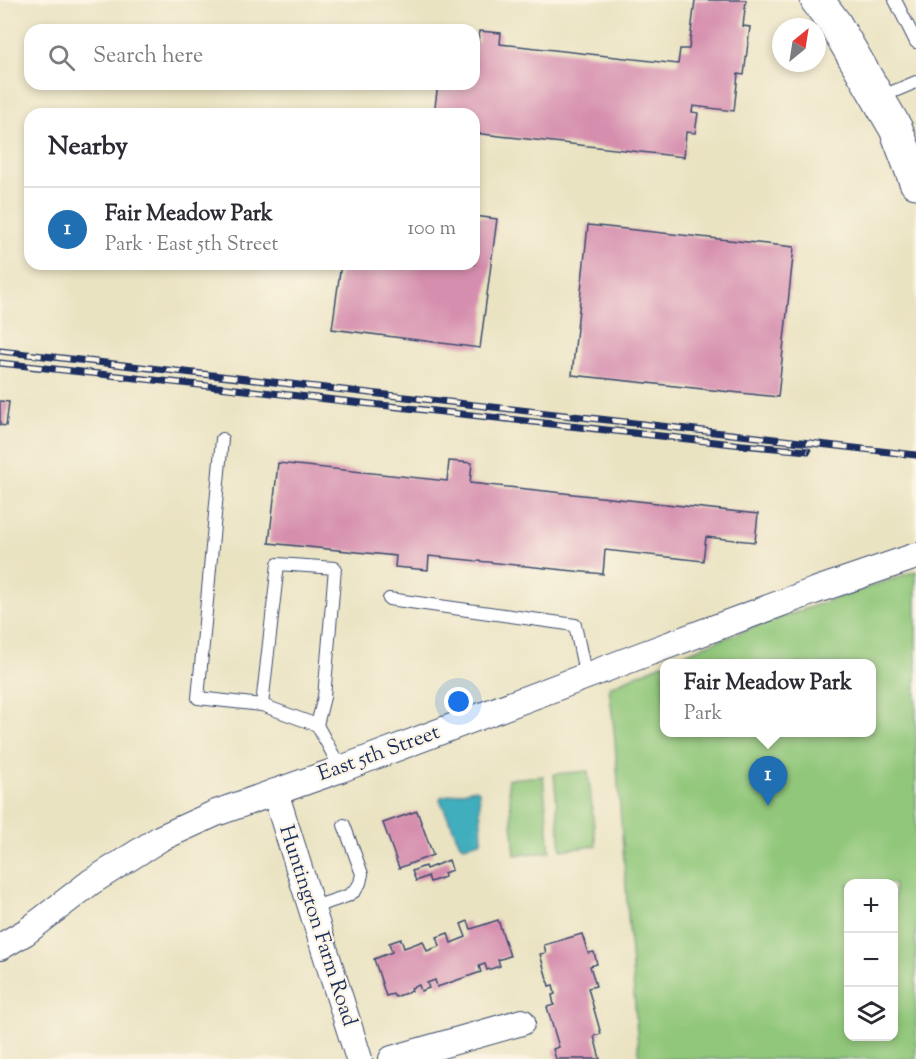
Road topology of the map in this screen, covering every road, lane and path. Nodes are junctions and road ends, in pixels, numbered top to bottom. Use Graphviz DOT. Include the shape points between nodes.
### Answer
graph roads {
  1 [pos="818,0"];
  2 [pos="895,0"];
  3 [pos="916,42"];
  4 [pos="916,82"];
  5 [pos="878,98"];
  6 [pos="916,182"];
  7 [pos="222,440"];
  8 [pos="916,556"];
  9 [pos="389,599"];
  10 [pos="586,677"];
  11 [pos="262,705"];
  12 [pos="317,725"];
  13 [pos="341,769"];
  14 [pos="275,792"];
  15 [pos="344,825"];
  16 [pos="311,908"];
  17 [pos="0,947"];
  18 [pos="522,1022"];
  19 [pos="359,1059"];
  20 [pos="392,1059"];
  1 -- 5 [label="main road"];
  2 -- 3 [label="lane"];
  4 -- 5 [label="lane"];
  5 -- 6 [label="main road" via="896,129"];
  7 -- 11 [label="lane" via="198,698"];
  8 -- 10 [label="street, East 5th Street"];
  9 -- 10 [label="lane" via="575,625"];
  10 -- 13 [label="street, East 5th Street"];
  11 -- 12 [label="lane"];
  11 -- 12 [label="lane" via="278,564 335,568 324,697"];
  12 -- 13 [label="lane"];
  13 -- 14 [label="street, East 5th Street"];
  14 -- 16 [label="street, Huntington Farm Road"];
  14 -- 17 [label="street, East 5th Street" via="161,838"];
  15 -- 16 [label="lane" via="362,874 360,883 346,896"];
  16 -- 19 [label="street, Huntington Farm Road"];
  18 -- 20 [label="street"];
}
